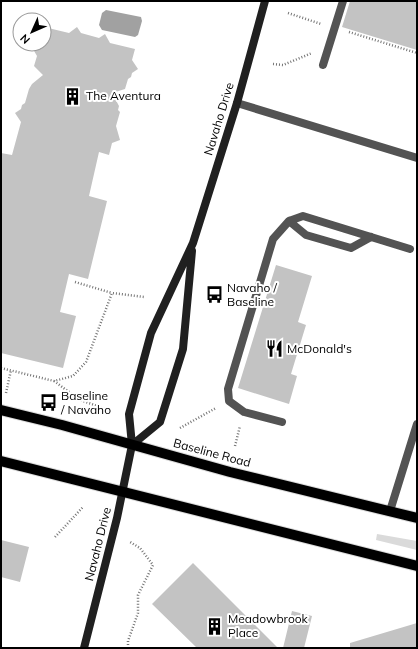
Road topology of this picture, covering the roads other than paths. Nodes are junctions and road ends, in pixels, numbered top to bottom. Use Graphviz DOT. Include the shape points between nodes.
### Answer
graph roads {
  1 [pos="265,1"];
  2 [pos="343,1"];
  3 [pos="323,65"];
  4 [pos="237,103"];
  5 [pos="417,158"];
  6 [pos="289,222"];
  7 [pos="371,237"];
  8 [pos="193,243"];
  9 [pos="410,249"];
  10 [pos="1,410"];
  11 [pos="282,422"];
  12 [pos="417,424"];
  13 [pos="132,445"];
  14 [pos="1,461"];
  15 [pos="122,492"];
  16 [pos="390,511"];
  17 [pos="417,518"];
  18 [pos="417,566"];
  19 [pos="84,648"];
  1 -- 4 [label="street, Navaho Drive"];
  2 -- 3 [label="lane"];
  4 -- 5 [label="lane"];
  4 -- 8 [label="street, Navaho Drive"];
  6 -- 7 [label="lane" via="303,216"];
  6 -- 7 [label="lane" via="306,235 352,248"];
  6 -- 11 [label="lane" via="273,239 228,389 229,401 244,412"];
  7 -- 9 [label="lane"];
  8 -- 13 [label="street, Navaho Drive" via="151,333 128,414"];
  8 -- 13 [label="street, Navaho Drive" via="181,356 160,422"];
  10 -- 13 [label="main road, Baseline Road"];
  12 -- 16 [label="lane"];
  13 -- 15 [label="street, Navaho Drive"];
  13 -- 16 [label="main road, Baseline Road"];
  14 -- 15 [label="main road"];
  15 -- 18 [label="main road"];
  15 -- 19 [label="street, Navaho Drive" via="118,518"];
  16 -- 17 [label="main road, Baseline Road"];
}
